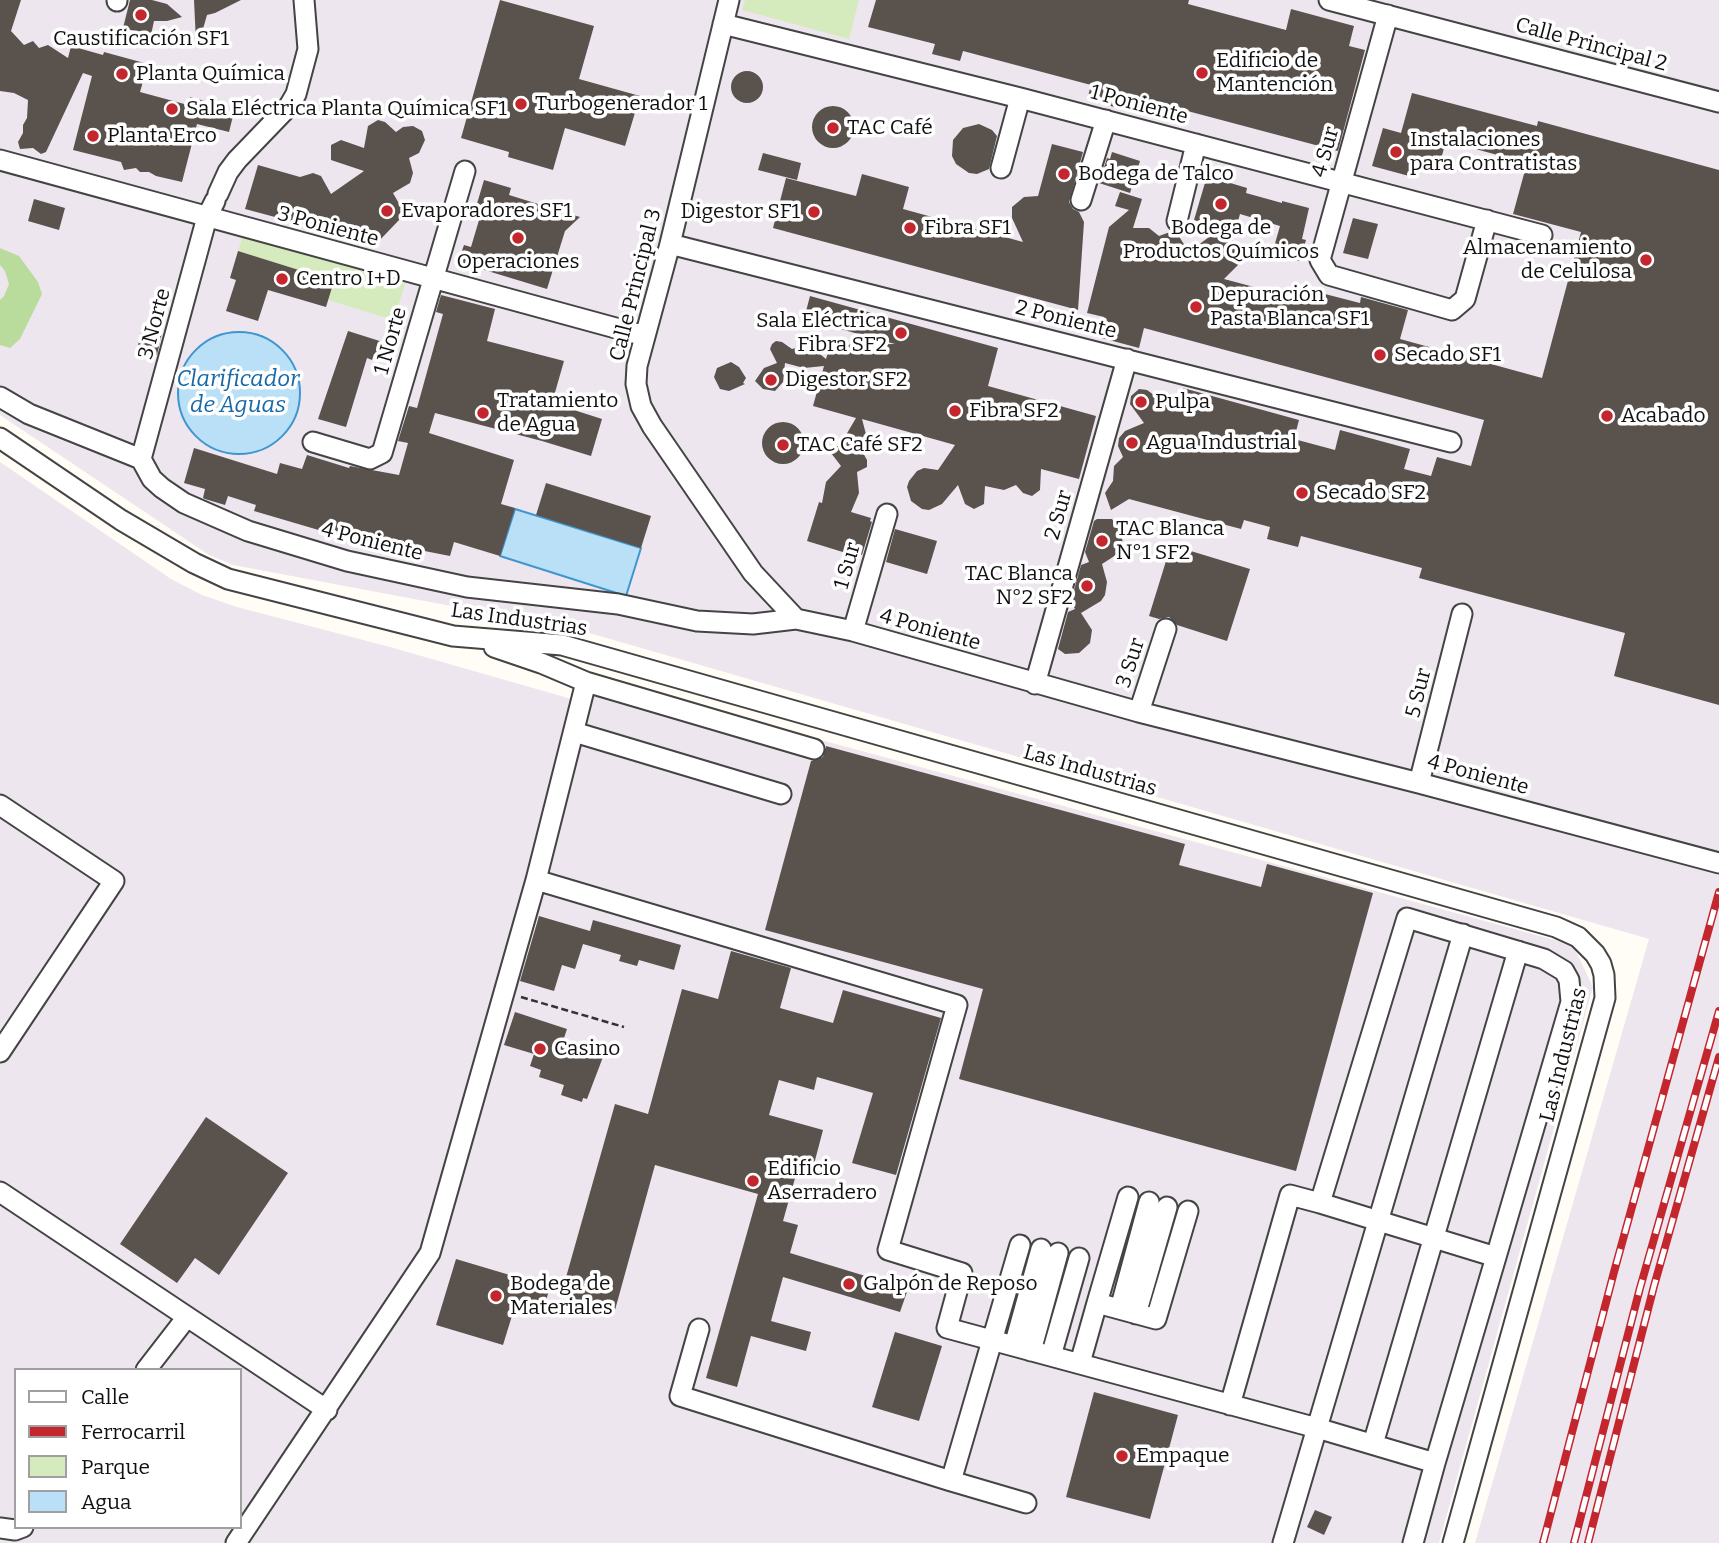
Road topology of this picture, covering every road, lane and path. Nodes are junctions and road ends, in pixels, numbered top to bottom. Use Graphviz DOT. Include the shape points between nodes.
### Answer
graph roads {
  1 [pos="304,0"];
  2 [pos="729,0"];
  3 [pos="1329,0"];
  4 [pos="1388,15"];
  5 [pos="723,24"];
  6 [pos="1020,98"];
  7 [pos="1719,102"];
  8 [pos="1106,120"];
  9 [pos="1196,144"];
  10 [pos="0,160"];
  11 [pos="1001,168"];
  12 [pos="465,171"];
  13 [pos="1342,182"];
  14 [pos="1081,200"];
  15 [pos="214,204"];
  16 [pos="1487,220"];
  17 [pos="1177,221"];
  18 [pos="1542,235"];
  19 [pos="670,244"];
  20 [pos="433,279"];
  21 [pos="645,336"];
  22 [pos="1127,359"];
  23 [pos="0,397"];
  24 [pos="0,438"];
  25 [pos="313,442"];
  26 [pos="1451,442"];
  27 [pos="141,459"];
  28 [pos="887,514"];
  29 [pos="1462,614"];
  30 [pos="796,619"];
  31 [pos="1166,629"];
  32 [pos="853,631"];
  33 [pos="453,636"];
  34 [pos="586,682"];
  35 [pos="1035,684"];
  36 [pos="1139,712"];
  37 [pos="574,732"];
  38 [pos="814,748"];
  39 [pos="1419,783"];
  40 [pos="781,794"];
  41 [pos="0,805"];
  42 [pos="1719,863"];
  43 [pos="536,880"];
  44 [pos="1463,934"];
  45 [pos="1518,951"];
  46 [pos="504,992"];
  47 [pos="624,1027"];
  48 [pos="0,1052"];
  49 [pos="0,1192"];
  50 [pos="1128,1198"];
  51 [pos="1320,1203"];
  52 [pos="1158,1204"];
  53 [pos="1188,1211"];
  54 [pos="1378,1221"];
  55 [pos="1434,1238"];
  56 [pos="1020,1245"];
  57 [pos="1050,1251"];
  58 [pos="1496,1257"];
  59 [pos="1079,1258"];
  60 [pos="1097,1303"];
  61 [pos="1128,1311"];
  62 [pos="187,1317"];
  63 [pos="699,1329"];
  64 [pos="992,1340"];
  65 [pos="1023,1348"];
  66 [pos="1051,1356"];
  67 [pos="1080,1363"];
  68 [pos="148,1368"];
  69 [pos="1230,1405"];
  70 [pos="327,1410"];
  71 [pos="1317,1428"];
  72 [pos="1373,1444"];
  73 [pos="1434,1463"];
  74 [pos="951,1481"];
  75 [pos="1027,1503"];
  76 [pos="0,1528"];
  77 [pos="18,1529"];
  78 [pos="236,1543"];
  79 [pos="1283,1543"];
  80 [pos="1413,1543"];
  81 [pos="1452,1543"];
  1 -- 15 [label="street, 3 Norte" via="308,49 296,94 228,172"];
  2 -- 5 [label="street, Calle Principal 3"];
  3 -- 4 [label="street, Calle Principal 2"];
  4 -- 7 [label="street, Calle Principal 2"];
  4 -- 13 [label="street, 4 Sur"];
  5 -- 6 [label="street, 1 Poniente"];
  5 -- 19 [label="street, Calle Principal 3"];
  6 -- 8 [label="street, 1 Poniente"];
  6 -- 11 [label="street"];
  8 -- 9 [label="street, 1 Poniente"];
  8 -- 14 [label="street"];
  9 -- 13 [label="street, 1 Poniente"];
  9 -- 17 [label="street"];
  10 -- 15 [label="street, 3 Poniente"];
  12 -- 20 [label="street, 1 Norte"];
  13 -- 16 [label="street, 1 Poniente"];
  13 -- 16 [label="street, 4 Sur" via="1320,260 1329,275 1452,310 1465,299"];
  15 -- 20 [label="street, 3 Poniente"];
  15 -- 27 [label="street, 3 Norte"];
  16 -- 18 [label="street, 1 Poniente"];
  19 -- 21 [label="street, Calle Principal 3"];
  19 -- 22 [label="street, 2 Poniente"];
  20 -- 21 [label="street, 3 Poniente"];
  20 -- 25 [label="street, 1 Norte" via="382,453 370,459"];
  21 -- 30 [label="street, Calle Principal 3" via="637,366 641,406 753,573"];
  22 -- 26 [label="street, 2 Poniente"];
  22 -- 35 [label="street, 2 Sur"];
  23 -- 27 [label="street" via="29,414"];
  24 -- 33 [label="street, Las Industrias" via="121,520 228,579"];
  27 -- 30 [label="street, 4 Poniente" via="152,479 195,508 248,531 358,564 467,587 618,604 697,621 753,624"];
  28 -- 32 [label="street, 1 Sur"];
  29 -- 39 [label="street, 5 Sur"];
  30 -- 32 [label="street, 4 Poniente"];
  31 -- 36 [label="street, 3 Sur"];
  32 -- 35 [label="street, 4 Poniente"];
  33 -- 34 [label="street" via="513,653"];
  33 -- 81 [label="street, Las Industrias" via="562,645 1556,927 1587,944 1604,975 1603,1009"];
  34 -- 37 [label="street"];
  34 -- 38 [label="street"];
  35 -- 36 [label="street, 4 Poniente"];
  36 -- 39 [label="street, 4 Poniente"];
  37 -- 40 [label="street"];
  37 -- 43 [label="street"];
  39 -- 42 [label="street, 4 Poniente"];
  41 -- 48 [label="street" via="114,881"];
  43 -- 46 [label="street"];
  43 -- 64 [label="street" via="957,1005 888,1250 962,1273 947,1328"];
  44 -- 45 [label="street"];
  44 -- 51 [label="street" via="1407,918"];
  44 -- 54 [label="street"];
  45 -- 55 [label="street"];
  45 -- 58 [label="street" via="1563,971 1572,990"];
  46 -- 47 [label="path"];
  46 -- 70 [label="street" via="430,1253"];
  49 -- 62 [label="street"];
  50 -- 60 [label="street"];
  51 -- 54 [label="street"];
  51 -- 69 [label="street" via="1290,1195"];
  52 -- 61 [label="street"];
  53 -- 61 [label="street" via="1156,1319"];
  54 -- 55 [label="street"];
  54 -- 71 [label="street"];
  55 -- 58 [label="street"];
  55 -- 72 [label="street"];
  56 -- 64 [label="street"];
  57 -- 65 [label="street"];
  58 -- 73 [label="street"];
  59 -- 66 [label="street"];
  60 -- 61 [label="street"];
  60 -- 67 [label="street"];
  62 -- 68 [label="street"];
  62 -- 70 [label="street"];
  63 -- 74 [label="street" via="680,1396"];
  64 -- 65 [label="street"];
  64 -- 74 [label="street"];
  65 -- 66 [label="street"];
  66 -- 67 [label="street"];
  67 -- 69 [label="street"];
  69 -- 71 [label="street"];
  70 -- 78 [label="street"];
  71 -- 72 [label="street"];
  71 -- 79 [label="street"];
  72 -- 73 [label="street"];
  73 -- 80 [label="street"];
  74 -- 75 [label="street"];
  76 -- 77 [label="street"];
}
